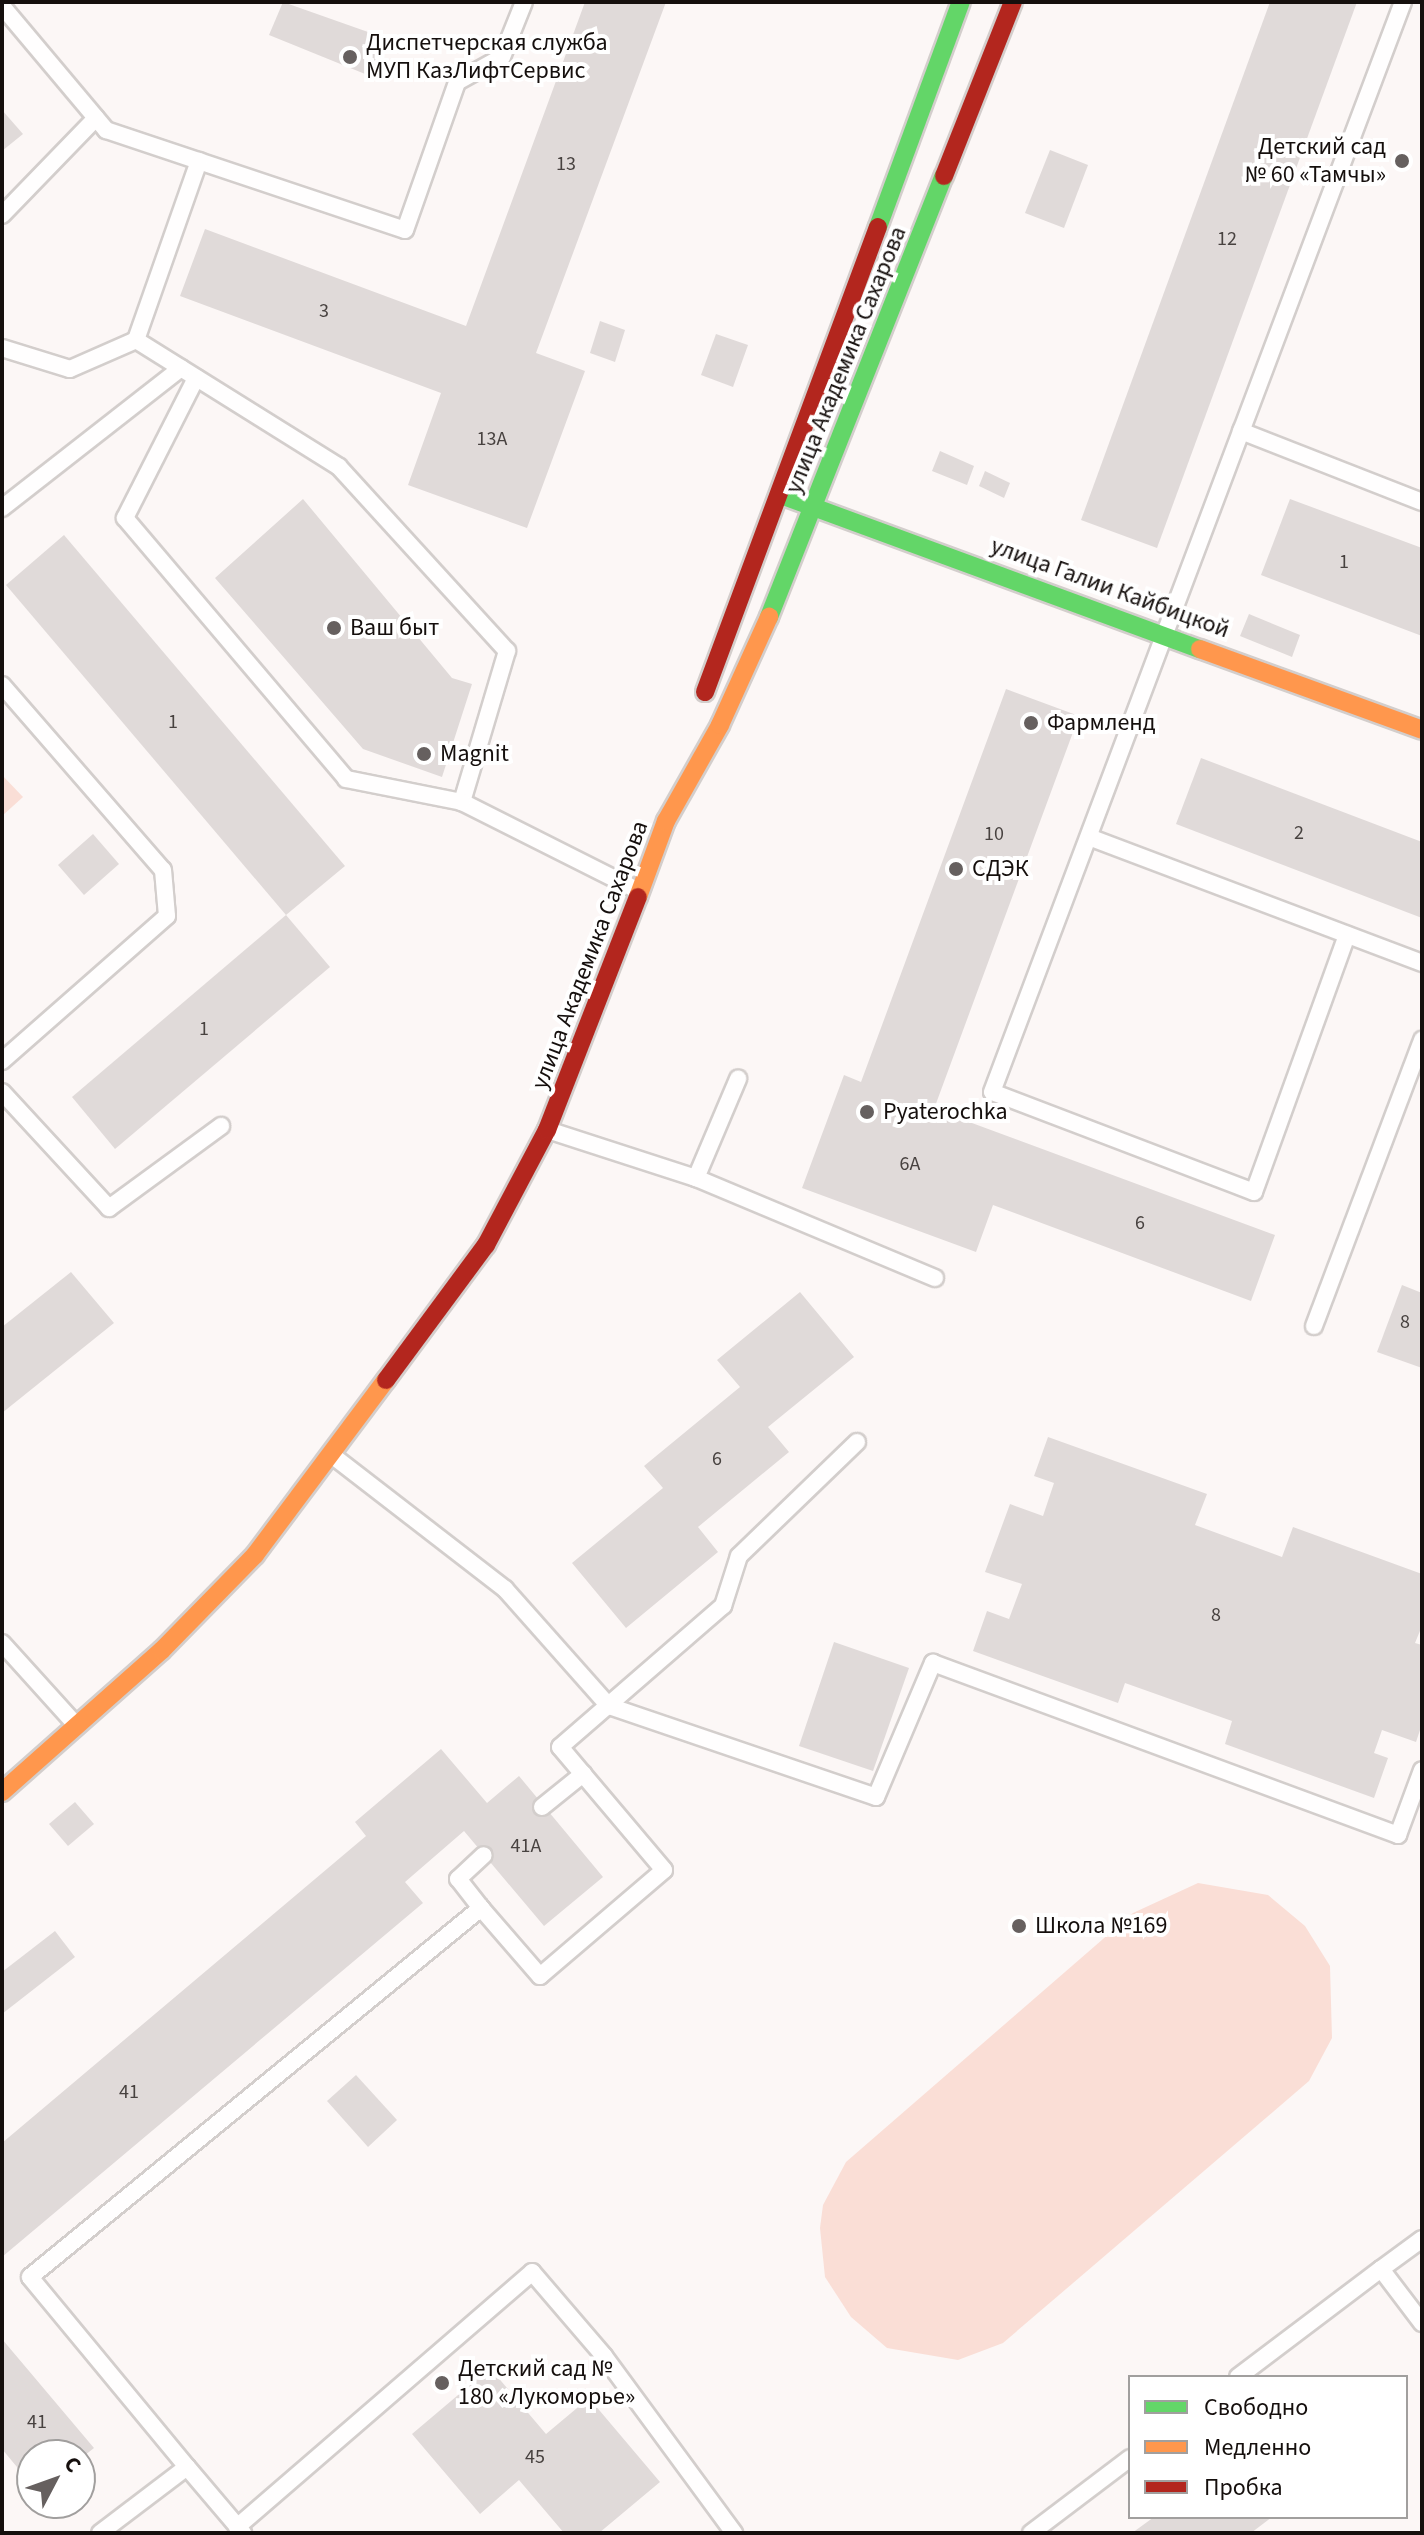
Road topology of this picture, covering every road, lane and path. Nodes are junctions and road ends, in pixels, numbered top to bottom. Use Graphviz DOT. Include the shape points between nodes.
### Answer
graph roads {
  1 [pos="524,2"];
  2 [pos="961,2"];
  3 [pos="1013,2"];
  4 [pos="1403,2"];
  5 [pos="2,6"];
  6 [pos="96,118"];
  7 [pos="199,161"];
  8 [pos="2,215"];
  9 [pos="136,340"];
  10 [pos="2,348"];
  11 [pos="181,368"];
  12 [pos="196,378"];
  13 [pos="1241,431"];
  14 [pos="780,496"];
  15 [pos="1422,502"];
  16 [pos="4,504"];
  17 [pos="813,507"];
  18 [pos="1166,633"];
  19 [pos="2,685"];
  20 [pos="700,706"];
  21 [pos="1422,730"];
  22 [pos="691,734"];
  23 [pos="462,802"];
  24 [pos="666,821"];
  25 [pos="1089,837"];
  26 [pos="639,891"];
  27 [pos="1347,935"];
  28 [pos="1422,963"];
  29 [pos="1422,1040"];
  30 [pos="2,1061"];
  31 [pos="738,1079"];
  32 [pos="2,1092"];
  33 [pos="221,1126"];
  34 [pos="547,1130"];
  35 [pos="696,1178"];
  36 [pos="935,1278"];
  37 [pos="1314,1326"];
  38 [pos="857,1442"];
  39 [pos="333,1456"];
  40 [pos="2,1643"];
  41 [pos="609,1706"];
  42 [pos="77,1726"];
  43 [pos="1422,1770"];
  44 [pos="583,1774"];
  45 [pos="2,1792"];
  46 [pos="542,1807"];
  47 [pos="484,1855"];
  48 [pos="481,1908"];
  49 [pos="1422,2239"];
  50 [pos="1381,2269"];
  51 [pos="1422,2323"];
  52 [pos="1241,2375"];
  53 [pos="1128,2460"];
  54 [pos="187,2467"];
  55 [pos="240,2530"];
  56 [pos="100,2533"];
  57 [pos="734,2533"];
  58 [pos="1031,2533"];
  1 -- 7 [label="lane" via="502,57 457,82 405,230"];
  2 -- 14 [label="main road"];
  3 -- 17 [label="main road, улица Академика Сахарова"];
  4 -- 13 [label="lane"];
  5 -- 6 [label="lane"];
  6 -- 7 [label="lane" via="106,130"];
  6 -- 8 [label="lane"];
  7 -- 9 [label="lane"];
  9 -- 10 [label="lane" via="70,369"];
  9 -- 11 [label="lane"];
  11 -- 12 [label="lane"];
  11 -- 16 [label="lane"];
  12 -- 23 [label="lane" via="339,467 507,651"];
  12 -- 23 [label="lane" via="125,518 346,779"];
  13 -- 15 [label="lane"];
  13 -- 18 [label="lane"];
  14 -- 17 [label="main road, улица Галии Кайбицкой"];
  14 -- 20 [label="main road"];
  17 -- 18 [label="main road, улица Галии Кайбицкой"];
  17 -- 24 [label="main road, улица Академика Сахарова" via="720,725"];
  18 -- 21 [label="main road, улица Галии Кайбицкой"];
  18 -- 25 [label="lane"];
  19 -- 30 [label="lane" via="163,870 167,916"];
  22 -- 24 [label="main road"];
  23 -- 26 [label="lane"];
  24 -- 26 [label="main road, улица Академика Сахарова"];
  25 -- 27 [label="lane"];
  25 -- 27 [label="lane" via="992,1092 1254,1192"];
  26 -- 34 [label="main road, улица Академика Сахарова" via="587,1038"];
  27 -- 28 [label="lane"];
  29 -- 37 [label="lane"];
  31 -- 35 [label="lane"];
  32 -- 33 [label="lane" via="109,1208"];
  34 -- 35 [label="lane"];
  34 -- 39 [label="main road, улица Академика Сахарова" via="486,1245"];
  35 -- 36 [label="lane"];
  38 -- 41 [label="lane" via="739,1556 723,1606"];
  39 -- 41 [label="lane" via="505,1589"];
  39 -- 42 [label="main road, улица Академика Сахарова" via="255,1555"];
  40 -- 42 [label="lane"];
  41 -- 43 [label="lane" via="876,1797 933,1663 1398,1835"];
  41 -- 44 [label="lane" via="560,1747"];
  42 -- 45 [label="main road, улица Академика Сахарова"];
  44 -- 46 [label="lane"];
  44 -- 48 [label="lane" via="664,1870 540,1976"];
  47 -- 48 [label="lane" via="458,1879"];
  48 -- 54 [label="lane" via="30,2277"];
  49 -- 50 [label="lane"];
  50 -- 51 [label="lane"];
  50 -- 52 [label="lane"];
  53 -- 58 [label="lane"];
  54 -- 55 [label="lane"];
  54 -- 56 [label="lane"];
  55 -- 57 [label="lane" via="532,2272 604,2356"];
}
